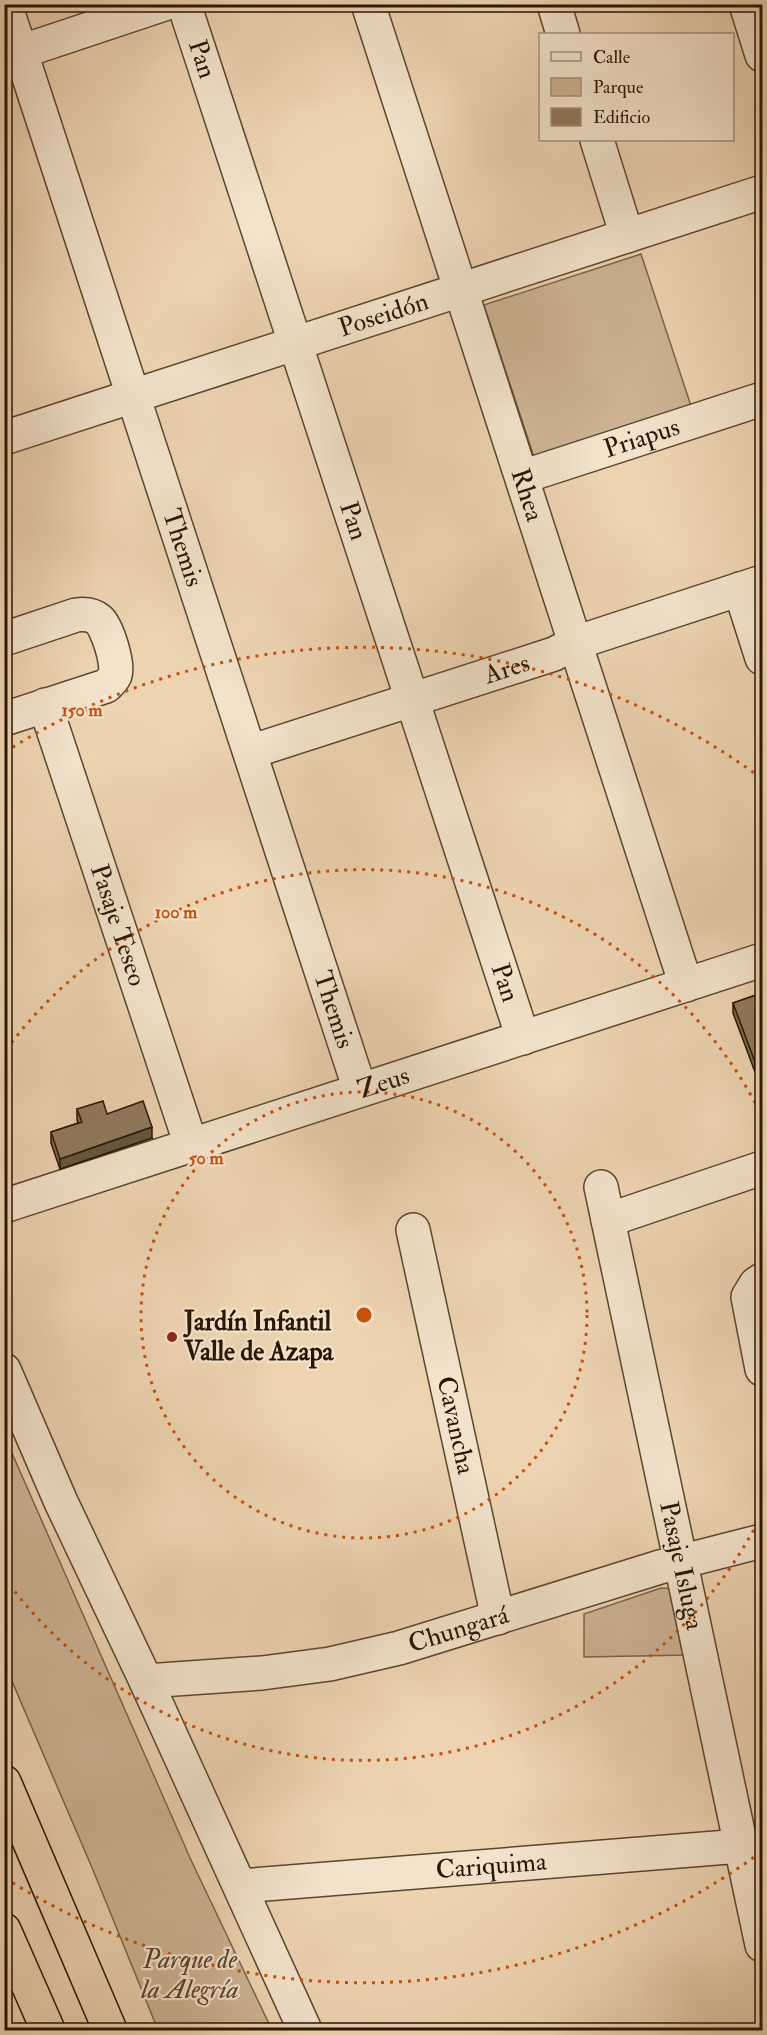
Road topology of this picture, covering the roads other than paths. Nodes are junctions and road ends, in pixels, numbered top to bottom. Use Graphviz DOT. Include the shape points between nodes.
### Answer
graph roads {
  1 [pos="5,4"];
  2 [pos="164,4"];
  3 [pos="184,4"];
  4 [pos="368,4"];
  5 [pos="554,4"];
  6 [pos="746,4"];
  7 [pos="563,33"];
  8 [pos="20,52"];
  9 [pos="762,55"];
  10 [pos="597,141"];
  11 [pos="762,192"];
  12 [pos="627,236"];
  13 [pos="461,290"];
  14 [pos="295,343"];
  15 [pos="133,396"];
  16 [pos="762,399"];
  17 [pos="4,438"];
  18 [pos="522,477"];
  19 [pos="751,586"];
  20 [pos="4,639"];
  21 [pos="575,643"];
  22 [pos="762,658"];
  23 [pos="412,700"];
  24 [pos="45,705"];
  25 [pos="4,718"];
  26 [pos="250,752"];
  27 [pos="762,960"];
  28 [pos="686,985"];
  29 [pos="523,1038"];
  30 [pos="360,1090"];
  31 [pos="191,1145"];
  32 [pos="762,1168"];
  33 [pos="601,1187"];
  34 [pos="4,1206"];
  35 [pos="608,1220"];
  36 [pos="413,1230"];
  37 [pos="762,1280"];
  38 [pos="762,1369"];
  39 [pos="4,1370"];
  40 [pos="762,1541"];
  41 [pos="681,1561"];
  42 [pos="498,1618"];
  43 [pos="146,1681"];
  44 [pos="4,1782"];
  45 [pos="741,1846"];
  46 [pos="240,1886"];
  47 [pos="758,1907"];
  48 [pos="4,1930"];
  49 [pos="762,1945"];
  50 [pos="48,2031"];
  51 [pos="110,2031"];
  52 [pos="305,2031"];
  1 -- 8 [label="street, Themis"];
  2 -- 8 [label="street"];
  3 -- 14 [label="street, Pan"];
  4 -- 13 [label="street, Rhea"];
  5 -- 7 [label="street"];
  6 -- 9 [label="street"];
  8 -- 15 [label="street, Themis"];
  10 -- 12 [label="street"];
  11 -- 12 [label="street, Poseidón"];
  12 -- 13 [label="street, Poseidón"];
  13 -- 14 [label="street, Poseidón"];
  13 -- 18 [label="street, Rhea"];
  14 -- 15 [label="street, Poseidón"];
  14 -- 23 [label="street, Pan"];
  15 -- 17 [label="street, Poseidón"];
  15 -- 26 [label="street, Themis"];
  16 -- 18 [label="street, Priapus"];
  18 -- 21 [label="street, Rhea"];
  19 -- 21 [label="street, Ares"];
  19 -- 22 [label="street"];
  20 -- 24 [label="street" via="76,615 85,614 100,621 116,661 115,676 106,686"];
  21 -- 23 [label="street, Ares" via="554,654"];
  21 -- 28 [label="street, Rhea"];
  23 -- 26 [label="street, Ares"];
  23 -- 29 [label="street, Pan"];
  24 -- 25 [label="street"];
  24 -- 31 [label="street, Pasaje Teseo"];
  26 -- 30 [label="street, Themis"];
  27 -- 28 [label="street, Zeus"];
  28 -- 29 [label="street, Zeus"];
  29 -- 30 [label="street, Zeus"];
  30 -- 31 [label="street, Zeus"];
  31 -- 34 [label="street, Zeus"];
  32 -- 35 [label="street"];
  33 -- 35 [label="street, Pasaje Isluga"];
  35 -- 41 [label="street, Pasaje Isluga"];
  36 -- 42 [label="street, Cavancha"];
  37 -- 38 [label="street" via="748,1297"];
  39 -- 43 [label="street" via="56,1493"];
  40 -- 41 [label="street, Chungará"];
  41 -- 42 [label="street, Chungará"];
  41 -- 45 [label="street, Pasaje Isluga"];
  42 -- 43 [label="street, Chungará" via="330,1664"];
  43 -- 46 [label="street"];
  44 -- 51 [label="highway"];
  45 -- 46 [label="street, Cariquima"];
  45 -- 47 [label="street, Pasaje Isluga"];
  46 -- 52 [label="street"];
  47 -- 49 [label="street, Pasaje Isluga"];
  48 -- 50 [label="highway"];
}
